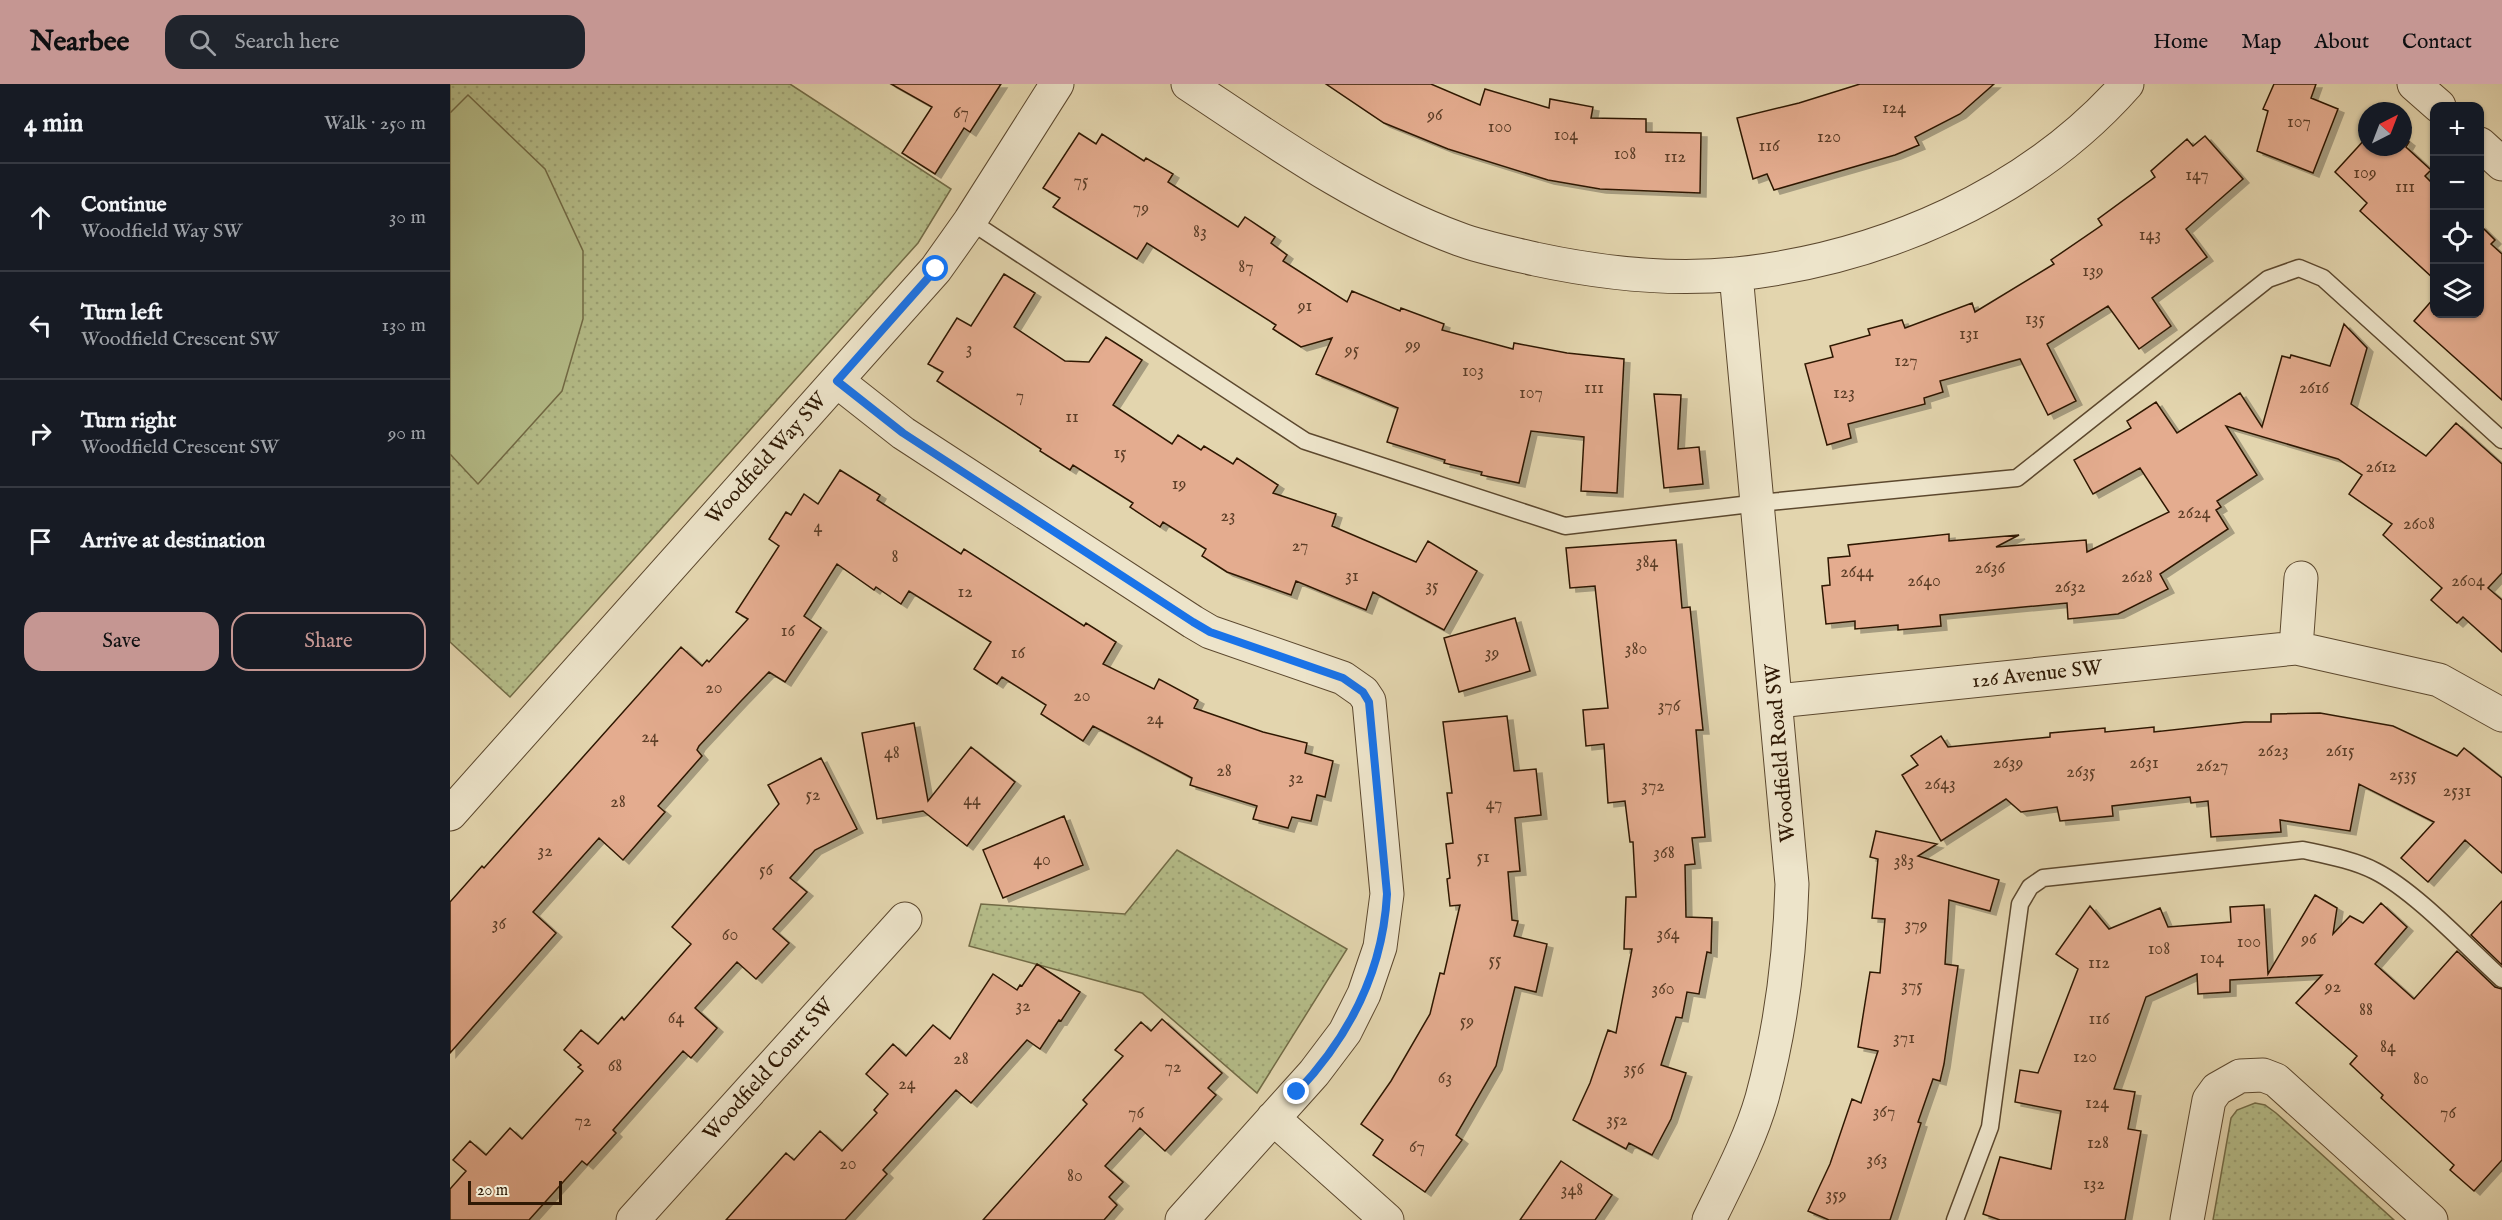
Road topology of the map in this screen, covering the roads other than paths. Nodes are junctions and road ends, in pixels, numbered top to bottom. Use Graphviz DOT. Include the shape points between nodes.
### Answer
graph roads {
  1 [pos="1057,84"];
  2 [pos="1188,84"];
  3 [pos="2127,84"];
  4 [pos="2414,84"];
  5 [pos="2434,102"];
  6 [pos="2484,148"];
  7 [pos="2502,164"];
  8 [pos="970,221"];
  9 [pos="1736,274"];
  10 [pos="837,381"];
  11 [pos="2502,440"];
  12 [pos="1759,503"];
  13 [pos="2301,578"];
  14 [pos="2296,648"];
  15 [pos="1777,701"];
  16 [pos="2502,715"];
  17 [pos="450,814"];
  18 [pos="905,919"];
  19 [pos="2502,979"];
  20 [pos="1274,1118"];
  21 [pos="633,1220"];
  22 [pos="1182,1220"];
  23 [pos="1387,1220"];
  24 [pos="1709,1220"];
  25 [pos="1955,1220"];
  26 [pos="2187,1220"];
  27 [pos="2431,1220"];
  1 -- 8 [label="street, Woodfield Way SW"];
  2 -- 9 [label="street" via="1308,163 1397,213 1460,240 1589,270 1673,276"];
  3 -- 9 [label="street" via="2051,155 1948,216 1883,241 1816,260"];
  4 -- 5 [label="street"];
  6 -- 7 [label="street"];
  8 -- 10 [label="street, Woodfield Way SW" via="936,269"];
  8 -- 12 [label="lane" via="1305,441 1564,526"];
  9 -- 12 [label="street, Woodfield Road SW"];
  10 -- 17 [label="street, Woodfield Way SW"];
  10 -- 20 [label="street" via="903,433 1193,622 1210,632 1343,678 1363,692 1369,702 1387,894 1380,947 1364,994 1345,1032"];
  11 -- 12 [label="lane" via="2323,278 2299,268 2268,279 2017,478"];
  12 -- 15 [label="street, Woodfield Road SW"];
  13 -- 14 [label="street"];
  14 -- 15 [label="street, 126 Avenue SW"];
  14 -- 16 [label="street, 126 Avenue SW" via="2439,680"];
  15 -- 24 [label="street, Woodfield Road SW" via="1792,884 1781,1013 1761,1100"];
  18 -- 21 [label="street, Woodfield Court SW"];
  19 -- 25 [label="lane" via="2413,898 2375,870 2303,850 2043,878 2030,887 2020,904 1989,1127"];
  20 -- 22 [label="street"];
  20 -- 23 [label="street"];
  26 -- 27 [label="street" via="2209,1100 2226,1082 2253,1075 2276,1080"];
}
